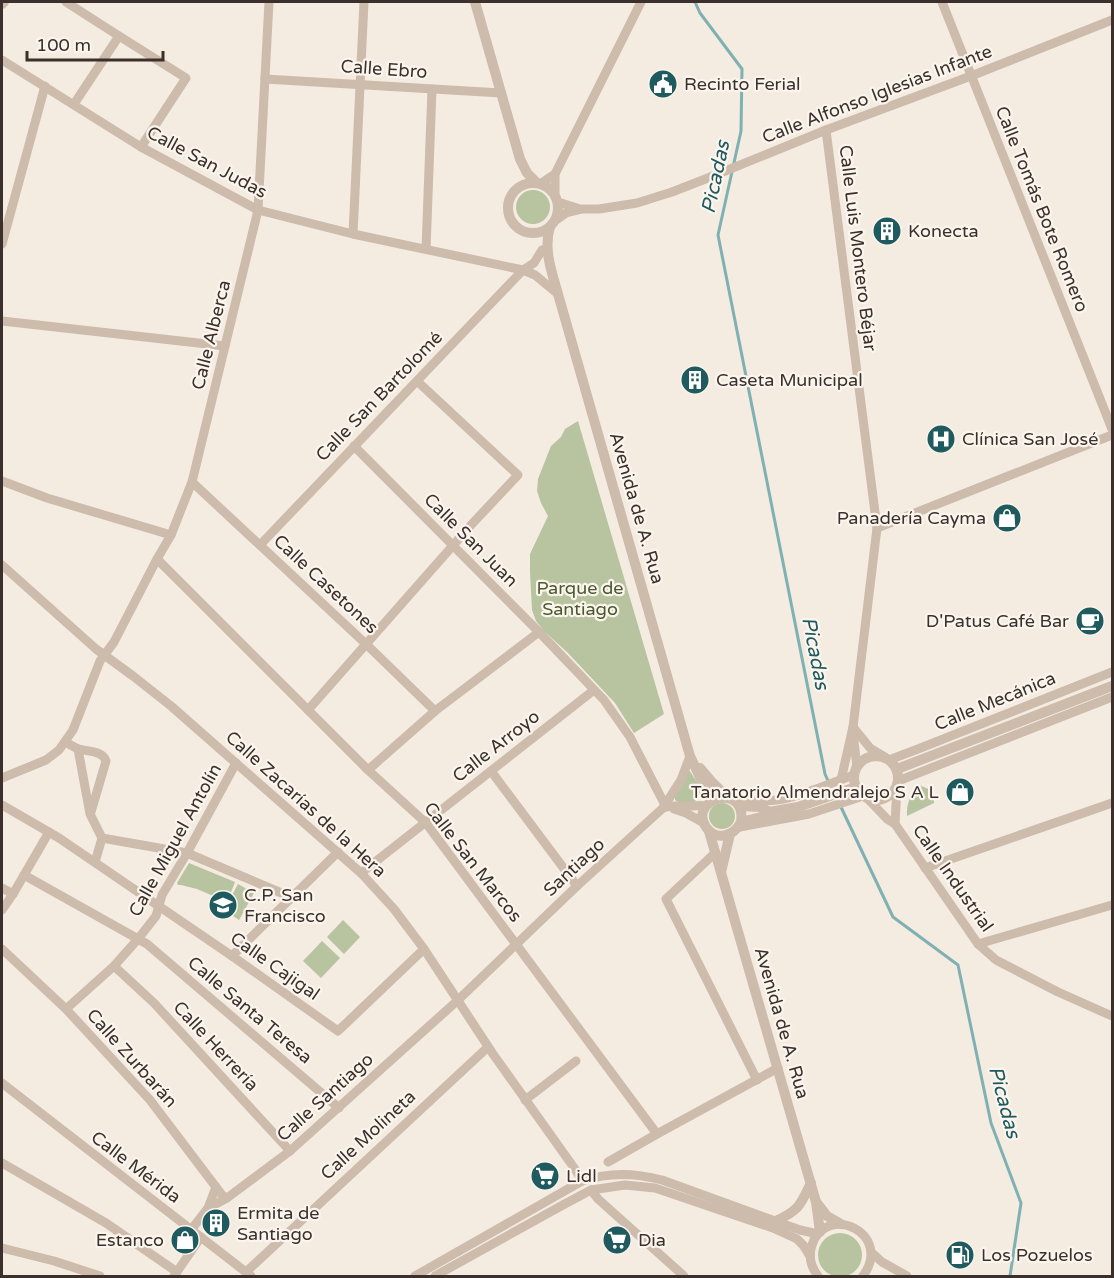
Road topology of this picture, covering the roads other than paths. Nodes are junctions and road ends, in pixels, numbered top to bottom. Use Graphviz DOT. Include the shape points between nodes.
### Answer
graph roads {
  1 [pos="66,2"];
  2 [pos="269,2"];
  3 [pos="364,2"];
  4 [pos="475,2"];
  5 [pos="641,2"];
  6 [pos="942,2"];
  7 [pos="1113,21"];
  8 [pos="119,36"];
  9 [pos="2,60"];
  10 [pos="971,76"];
  11 [pos="265,78"];
  12 [pos="361,84"];
  13 [pos="45,86"];
  14 [pos="432,89"];
  15 [pos="501,93"];
  16 [pos="74,104"];
  17 [pos="826,130"];
  18 [pos="141,147"];
  19 [pos="520,159"];
  20 [pos="555,174"];
  21 [pos="538,183"];
  22 [pos="517,188"];
  23 [pos="557,198"];
  24 [pos="582,209"];
  25 [pos="258,210"];
  26 [pos="553,224"];
  27 [pos="531,233"];
  28 [pos="353,234"];
  29 [pos="2,244"];
  30 [pos="426,249"];
  31 [pos="542,250"];
  32 [pos="523,270"];
  33 [pos="551,270"];
  34 [pos="535,274"];
  35 [pos="558,294"];
  36 [pos="2,321"];
  37 [pos="225,346"];
  38 [pos="417,381"];
  39 [pos="1113,429"];
  40 [pos="1113,435"];
  41 [pos="354,446"];
  42 [pos="2,481"];
  43 [pos="192,482"];
  44 [pos="877,528"];
  45 [pos="171,535"];
  46 [pos="260,545"];
  47 [pos="453,545"];
  48 [pos="157,559"];
  49 [pos="2,565"];
  50 [pos="539,632"];
  51 [pos="366,644"];
  52 [pos="104,654"];
  53 [pos="1113,672"];
  54 [pos="1113,686"];
  55 [pos="594,690"];
  56 [pos="1113,697"];
  57 [pos="308,710"];
  58 [pos="435,711"];
  59 [pos="853,727"];
  60 [pos="65,742"];
  61 [pos="78,749"];
  62 [pos="690,756"];
  63 [pos="887,758"];
  64 [pos="236,763"];
  65 [pos="368,770"];
  66 [pos="491,771"];
  67 [pos="856,776"];
  68 [pos="2,778"];
  69 [pos="897,779"];
  70 [pos="836,792"];
  71 [pos="866,797"];
  72 [pos="734,802"];
  73 [pos="1113,803"];
  74 [pos="709,804"];
  75 [pos="2,805"];
  76 [pos="664,807"];
  77 [pos="769,812"];
  78 [pos="90,814"];
  79 [pos="426,823"];
  80 [pos="895,824"];
  81 [pos="707,827"];
  82 [pos="736,828"];
  83 [pos="49,832"];
  84 [pos="102,838"];
  85 [pos="338,852"];
  86 [pos="187,853"];
  87 [pos="715,853"];
  88 [pos="95,862"];
  89 [pos="925,868"];
  90 [pos="721,872"];
  91 [pos="361,873"];
  92 [pos="24,875"];
  93 [pos="578,886"];
  94 [pos="2,888"];
  95 [pos="13,894"];
  96 [pos="291,897"];
  97 [pos="1113,905"];
  98 [pos="159,906"];
  99 [pos="2,910"];
  100 [pos="138,939"];
  101 [pos="517,944"];
  102 [pos="978,944"];
  103 [pos="2,949"];
  104 [pos="424,949"];
  105 [pos="232,956"];
  106 [pos="114,966"];
  107 [pos="457,1001"];
  108 [pos="66,1009"];
  109 [pos="1113,1016"];
  110 [pos="488,1047"];
  111 [pos="576,1061"];
  112 [pos="778,1068"];
  113 [pos="757,1080"];
  114 [pos="2,1083"];
  115 [pos="525,1100"];
  116 [pos="339,1108"];
  117 [pos="657,1134"];
  118 [pos="290,1151"];
  119 [pos="608,1162"];
  120 [pos="2,1163"];
  121 [pos="582,1181"];
  122 [pos="811,1183"];
  123 [pos="216,1187"];
  124 [pos="591,1190"];
  125 [pos="227,1198"];
  126 [pos="816,1202"];
  127 [pos="208,1208"];
  128 [pos="776,1221"];
  129 [pos="841,1224"];
  130 [pos="191,1230"];
  131 [pos="819,1233"];
  132 [pos="201,1237"];
  133 [pos="2,1248"];
  134 [pos="871,1252"];
  135 [pos="810,1256"];
  136 [pos="175,1274"];
  137 [pos="249,1274"];
  138 [pos="100,1276"];
  139 [pos="415,1276"];
  140 [pos="435,1276"];
  141 [pos="684,1276"];
  142 [pos="818,1276"];
  143 [pos="863,1276"];
  144 [pos="907,1276"];
  1 -- 8 [label="street"];
  2 -- 11 [label="street, Calle Alberca"];
  3 -- 12 [label="street"];
  4 -- 15 [label="street"];
  5 -- 20 [label="street"];
  6 -- 10 [label="street, Calle Tomás Bote Romero"];
  7 -- 10 [label="street, Calle Alfonso Iglesias Infante"];
  8 -- 16 [label="street"];
  8 -- 18 [label="street" via="186,78"];
  9 -- 13 [label="street, Calle San Judas"];
  10 -- 17 [label="street, Calle Alfonso Iglesias Infante"];
  10 -- 39 [label="street, Calle Tomás Bote Romero"];
  11 -- 12 [label="street, Calle Ebro"];
  11 -- 25 [label="street, Calle Alberca"];
  12 -- 14 [label="street, Calle Ebro"];
  12 -- 28 [label="street"];
  13 -- 16 [label="street, Calle San Judas"];
  13 -- 29 [label="street"];
  14 -- 15 [label="street, Calle Ebro"];
  14 -- 30 [label="street"];
  15 -- 19 [label="street"];
  16 -- 18 [label="street, Calle San Judas"];
  17 -- 24 [label="street, Calle Alfonso Iglesias Infante" via="637,203"];
  17 -- 44 [label="street, Calle Luis Montero Béjar"];
  18 -- 25 [label="street, Calle San Judas"];
  19 -- 21 [label="street" via="526,173"];
  19 -- 22 [label="street"];
  20 -- 21 [label="street"];
  20 -- 23 [label="street"];
  21 -- 22 [label="street"];
  21 -- 23 [label="street"];
  22 -- 27 [label="street" via="508,206 509,215 514,224"];
  23 -- 24 [label="street, Calle Alfonso Iglesias Infante"];
  23 -- 26 [label="street" via="559,210"];
  24 -- 26 [label="street, Calle Alfonso Iglesias Infante" via="566,213"];
  25 -- 28 [label="street, Calle San Judas"];
  25 -- 37 [label="street, Calle Alberca"];
  26 -- 27 [label="street"];
  26 -- 33 [label="street, Avenida de A. Rua" via="546,238"];
  27 -- 31 [label="street, Avenida de A. Rua"];
  28 -- 30 [label="street, Calle San Judas"];
  30 -- 32 [label="street, Calle San Judas"];
  31 -- 32 [label="street" via="534,263"];
  31 -- 33 [label="street, Avenida de A. Rua"];
  32 -- 34 [label="street, Calle San Judas"];
  32 -- 38 [label="street, Calle San Bartolomé"];
  33 -- 34 [label="street"];
  33 -- 35 [label="street, Avenida de A. Rua"];
  34 -- 35 [label="street, Calle San Judas"];
  35 -- 62 [label="street, Avenida de A. Rua"];
  36 -- 37 [label="street"];
  37 -- 43 [label="street, Calle Alberca"];
  38 -- 41 [label="street, Calle San Bartolomé"];
  38 -- 47 [label="street" via="518,475"];
  40 -- 44 [label="street"];
  41 -- 46 [label="street, Calle San Bartolomé"];
  41 -- 47 [label="street, Calle San Juan"];
  42 -- 45 [label="street"];
  43 -- 45 [label="street, Calle Alberca"];
  43 -- 46 [label="street, Calle Casetones"];
  44 -- 59 [label="street, Calle Luis Montero Béjar"];
  45 -- 48 [label="street, Calle Alberca"];
  46 -- 51 [label="street, Calle Casetones"];
  47 -- 50 [label="street, Calle San Juan"];
  47 -- 51 [label="street"];
  48 -- 52 [label="street, Calle Alberca"];
  48 -- 57 [label="street, Calle San Marcos"];
  49 -- 52 [label="street, Calle Zacarías de la Hera"];
  50 -- 55 [label="street, Calle San Juan"];
  50 -- 58 [label="street"];
  51 -- 57 [label="street"];
  51 -- 58 [label="street, Calle Casetones"];
  52 -- 60 [label="street, Calle Alberca"];
  52 -- 64 [label="street, Calle Zacarías de la Hera"];
  53 -- 63 [label="street, Calle Mecánica" via="918,750"];
  54 -- 69 [label="street"];
  55 -- 66 [label="street, Calle Arroyo"];
  55 -- 76 [label="street, Calle San Juan" via="630,737"];
  56 -- 69 [label="street"];
  57 -- 65 [label="street, Calle San Marcos"];
  58 -- 65 [label="street"];
  59 -- 63 [label="street" via="870,748"];
  59 -- 67 [label="street, Calle Luis Montero Béjar"];
  59 -- 70 [label="street, Calle Luis Montero Béjar"];
  60 -- 61 [label="street"];
  60 -- 68 [label="street" via="46,759"];
  61 -- 78 [label="street"];
  61 -- 78 [label="street" via="102,754 106,761"];
  62 -- 72 [label="street, Avenida de A. Rua"];
  62 -- 74 [label="street, Avenida de A. Rua"];
  62 -- 76 [label="street, Santiago"];
  63 -- 67 [label="street" via="864,759"];
  63 -- 69 [label="street"];
  64 -- 85 [label="street, Calle Zacarías de la Hera"];
  64 -- 86 [label="street, Calle Miguel Antolín"];
  65 -- 79 [label="street, Calle San Marcos"];
  66 -- 79 [label="street, Calle Arroyo"];
  66 -- 93 [label="street"];
  67 -- 70 [label="street"];
  67 -- 71 [label="street"];
  69 -- 71 [label="street" via="888,797"];
  69 -- 80 [label="street, Calle Industrial"];
  70 -- 71 [label="street"];
  70 -- 72 [label="street"];
  70 -- 77 [label="street" via="798,807"];
  70 -- 82 [label="street" via="799,816"];
  71 -- 80 [label="street, Calle Industrial"];
  72 -- 74 [label="street" via="716,798"];
  72 -- 77 [label="street"];
  72 -- 82 [label="street" via="741,817"];
  73 -- 89 [label="street"];
  74 -- 76 [label="street"];
  74 -- 81 [label="street" via="703,817"];
  75 -- 83 [label="street, Calle Cajigal"];
  76 -- 81 [label="street" via="686,813"];
  76 -- 93 [label="street, Santiago"];
  77 -- 82 [label="street"];
  78 -- 84 [label="street"];
  79 -- 91 [label="street, Calle Arroyo"];
  79 -- 101 [label="street, Calle San Marcos"];
  80 -- 89 [label="street, Calle Industrial"];
  81 -- 82 [label="street" via="719,836"];
  81 -- 87 [label="street, Avenida de A. Rua"];
  82 -- 90 [label="street, Avenida de A. Rua"];
  83 -- 88 [label="street, Calle Cajigal"];
  83 -- 92 [label="street"];
  84 -- 86 [label="street"];
  84 -- 88 [label="street"];
  85 -- 91 [label="street, Calle Zacarías de la Hera"];
  85 -- 96 [label="street"];
  86 -- 96 [label="street"];
  86 -- 98 [label="street, Calle Miguel Antolín"];
  87 -- 90 [label="street, Avenida de A. Rua"];
  87 -- 113 [label="street" via="666,899"];
  88 -- 98 [label="street, Calle Cajigal"];
  89 -- 102 [label="street, Calle Industrial"];
  90 -- 112 [label="street, Avenida de A. Rua"];
  91 -- 104 [label="street, Calle Zacarías de la Hera"];
  92 -- 95 [label="street"];
  92 -- 100 [label="street, Calle Santa Teresa"];
  93 -- 101 [label="street, Santiago"];
  94 -- 95 [label="street"];
  95 -- 99 [label="street"];
  96 -- 105 [label="street"];
  97 -- 102 [label="street"];
  98 -- 100 [label="street, Calle Miguel Antolín"];
  98 -- 105 [label="street, Calle Cajigal"];
  100 -- 106 [label="street, Calle Miguel Antolín"];
  100 -- 116 [label="street, Calle Santa Teresa"];
  101 -- 107 [label="street, Santiago"];
  101 -- 117 [label="street, Calle San Marcos"];
  102 -- 109 [label="street, Calle Industrial" via="996,960"];
  103 -- 108 [label="street, Calle Zurbarán"];
  104 -- 105 [label="street, Calle Cajigal" via="338,1031"];
  104 -- 107 [label="street, Calle Zacarías de la Hera"];
  106 -- 108 [label="street, Calle Miguel Antolín"];
  106 -- 118 [label="street, Calle Herrería" via="154,1003"];
  107 -- 110 [label="street, Calle Zacarías de la Hera"];
  107 -- 116 [label="street, Calle Santiago"];
  108 -- 123 [label="street, Calle Zurbarán" via="150,1100"];
  110 -- 115 [label="street, Calle Zacarías de la Hera"];
  110 -- 137 [label="street, Calle Molineta"];
  111 -- 115 [label="street"];
  112 -- 113 [label="street"];
  112 -- 122 [label="street, Avenida de A. Rua"];
  113 -- 117 [label="street"];
  114 -- 130 [label="street, Calle Mérida"];
  115 -- 121 [label="street, Calle Zacarías de la Hera"];
  116 -- 118 [label="street, Calle Santiago"];
  117 -- 119 [label="street"];
  118 -- 125 [label="street, Calle Santiago"];
  120 -- 136 [label="street" via="106,1223"];
  121 -- 128 [label="street" via="619,1174 640,1175"];
  121 -- 139 [label="street"];
  122 -- 126 [label="street, Avenida de A. Rua"];
  122 -- 128 [label="street" via="802,1203"];
  123 -- 125 [label="street, Calle Zurbarán"];
  123 -- 127 [label="street, Calle Santiago"];
  124 -- 135 [label="street" via="625,1185 655,1188 773,1228 797,1239"];
  124 -- 140 [label="street"];
  124 -- 141 [label="street"];
  125 -- 127 [label="street, Calle Santiago"];
  126 -- 129 [label="street" via="827,1216"];
  126 -- 131 [label="street, Avenida de A. Rua"];
  127 -- 130 [label="street, Calle Santiago"];
  128 -- 131 [label="street"];
  129 -- 131 [label="street"];
  129 -- 134 [label="street" via="865,1236"];
  130 -- 132 [label="street, Calle Mérida"];
  131 -- 135 [label="street"];
  132 -- 136 [label="street"];
  132 -- 137 [label="street, Calle Mérida"];
  133 -- 138 [label="street"];
  134 -- 143 [label="street"];
  134 -- 144 [label="street"];
  135 -- 142 [label="street"];
}
